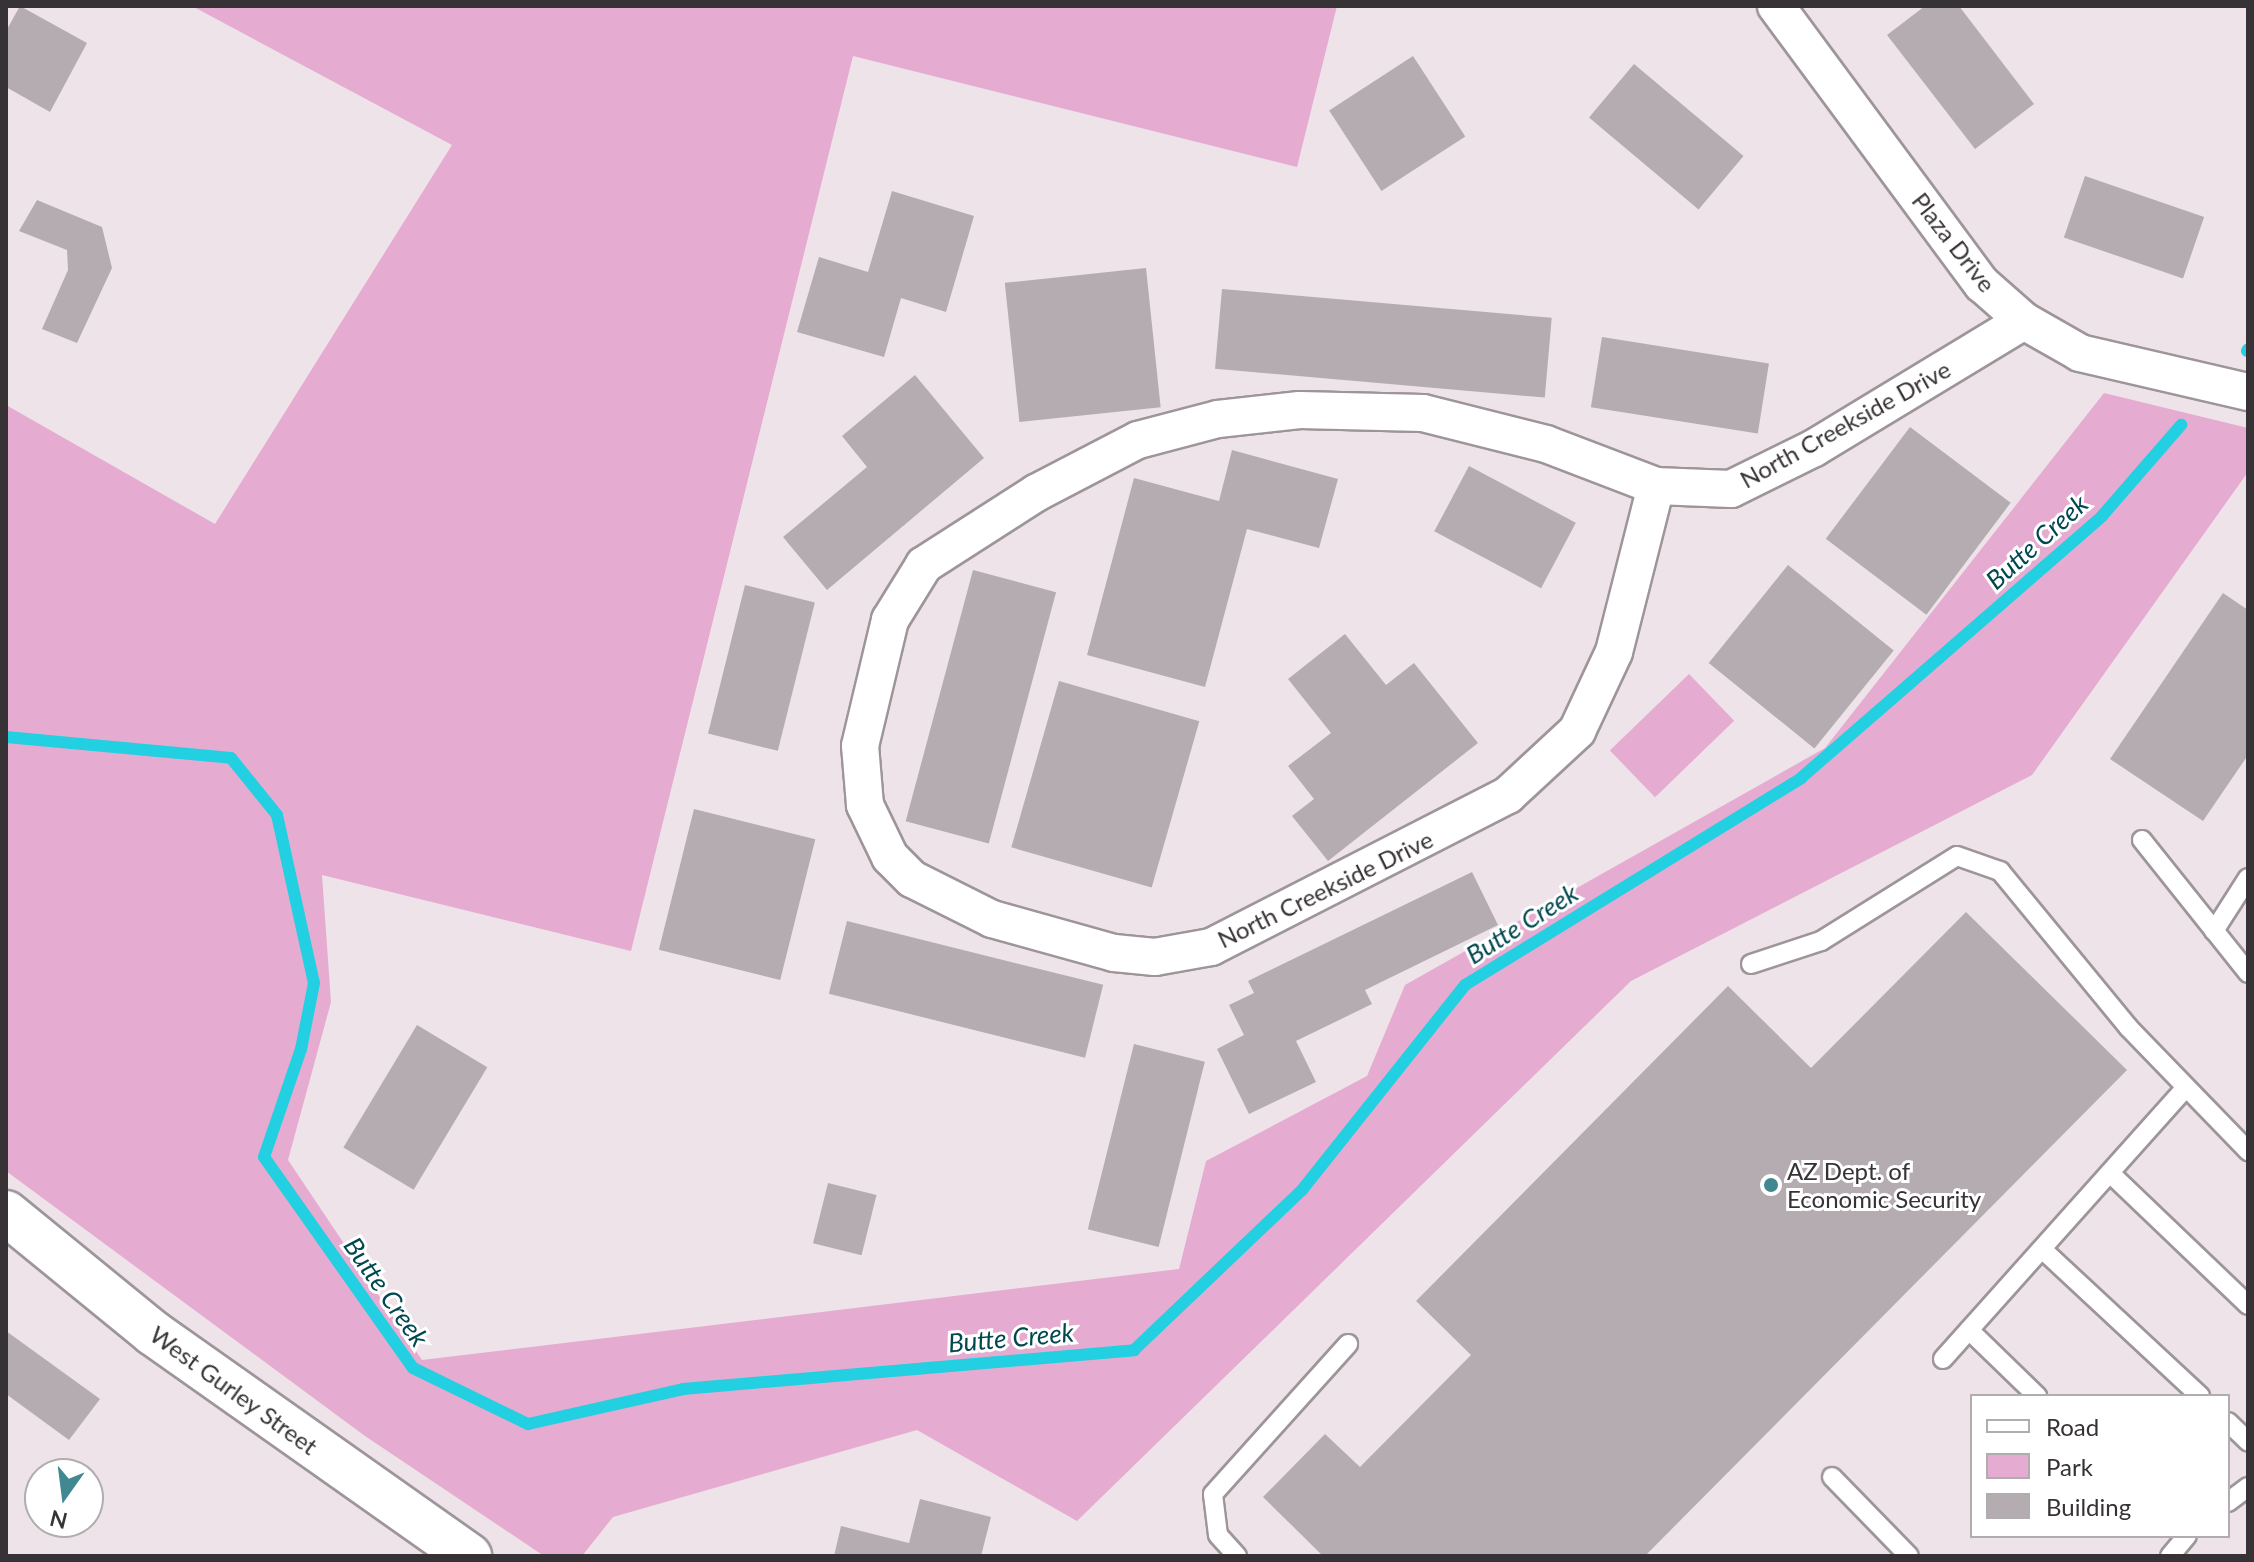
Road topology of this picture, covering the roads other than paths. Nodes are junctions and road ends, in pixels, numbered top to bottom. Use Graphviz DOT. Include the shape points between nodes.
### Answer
graph roads {
  1 [pos="1776,6"];
  2 [pos="2024,321"];
  3 [pos="2248,392"];
  4 [pos="1656,486"];
  5 [pos="2142,840"];
  6 [pos="2248,878"];
  7 [pos="2214,931"];
  8 [pos="1751,964"];
  9 [pos="2248,973"];
  10 [pos="2184,1089"];
  11 [pos="2248,1151"];
  12 [pos="2110,1173"];
  13 [pos="6,1213"];
  14 [pos="2042,1249"];
  15 [pos="2248,1305"];
  16 [pos="1969,1330"];
  17 [pos="1348,1344"];
  18 [pos="1943,1359"];
  19 [pos="2035,1394"];
  20 [pos="2198,1394"];
  21 [pos="2230,1424"];
  22 [pos="2248,1441"];
  23 [pos="1832,1477"];
  24 [pos="2248,1487"];
  25 [pos="2230,1500"];
  26 [pos="2182,1538"];
  27 [pos="469,1556"];
  28 [pos="1237,1556"];
  29 [pos="1909,1556"];
  30 [pos="2170,1556"];
  1 -- 2 [label="street, Plaza Drive" via="1982,284"];
  2 -- 3 [label="street, Plaza Drive" via="2080,353"];
  2 -- 4 [label="street, North Creekside Drive" via="1814,448 1731,489"];
  4 -- 4 [label="street, North Creekside Drive" via="1546,444 1423,413 1300,410 1218,419 1138,440 939,551 912,580 890,620 860,746 865,805 890,857 912,879 992,919 1114,953 1155,957 1211,947 1360,876 1508,795 1556,755 1594,704"];
  5 -- 7 [label="lane"];
  6 -- 7 [label="lane"];
  7 -- 9 [label="lane"];
  8 -- 10 [label="lane" via="1821,941 1957,856 2000,871"];
  10 -- 11 [label="lane"];
  10 -- 12 [label="lane"];
  12 -- 14 [label="lane"];
  12 -- 15 [label="lane"];
  13 -- 27 [label="main road, West Gurley Street" via="153,1333"];
  14 -- 16 [label="lane"];
  14 -- 20 [label="lane"];
  16 -- 18 [label="lane"];
  16 -- 19 [label="lane"];
  17 -- 28 [label="lane" via="1213,1494 1218,1535"];
  21 -- 22 [label="lane"];
  23 -- 29 [label="lane"];
  24 -- 25 [label="lane"];
  26 -- 30 [label="lane"];
}
